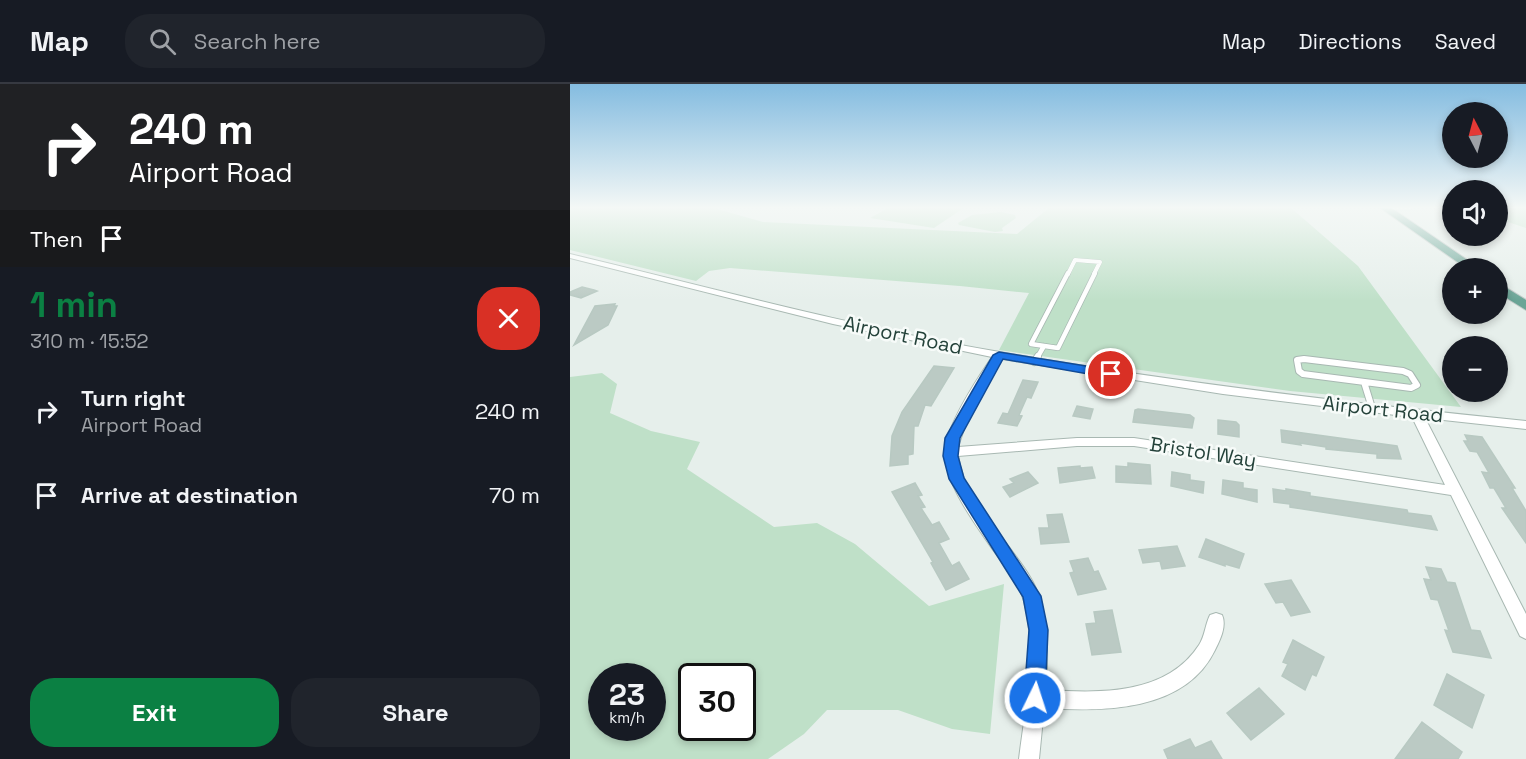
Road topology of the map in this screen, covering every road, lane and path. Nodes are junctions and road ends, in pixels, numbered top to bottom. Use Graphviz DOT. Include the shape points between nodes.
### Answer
graph roads {
  1 [pos="1432,238"];
  2 [pos="570,256"];
  3 [pos="1459,258"];
  4 [pos="1508,294"];
  5 [pos="1526,306"];
  6 [pos="1044,346"];
  7 [pos="999,355"];
  8 [pos="1034,362"];
  9 [pos="1364,382"];
  10 [pos="1372,408"];
  11 [pos="1416,413"];
  12 [pos="1526,425"];
  13 [pos="951,452"];
  14 [pos="1454,491"];
  15 [pos="1520,611"];
  16 [pos="1216,620"];
  17 [pos="1526,631"];
  18 [pos="1035,698"];
  19 [pos="1029,759"];
  1 -- 3 [label="main road"];
  2 -- 7 [label="street, Airport Road" via="878,331"];
  4 -- 5 [label="main road"];
  6 -- 6 [label="lane" via="1031,344 1075,260 1100,262 1058,348"];
  6 -- 8 [label="lane"];
  7 -- 8 [label="street, Airport Road"];
  7 -- 13 [label="street" via="955,431"];
  8 -- 10 [label="street, Airport Road" via="1202,388"];
  9 -- 9 [label="lane" via="1303,374 1297,360 1403,370 1417,385"];
  9 -- 10 [label="lane"];
  10 -- 11 [label="street, Airport Road"];
  11 -- 12 [label="street, Airport Road"];
  11 -- 14 [label="street"];
  13 -- 14 [label="street, Bristol Way" via="1077,442 1134,442"];
  13 -- 18 [label="street" via="952,467 962,489 1032,596 1039,630"];
  14 -- 15 [label="street"];
  15 -- 17 [label="street"];
  16 -- 18 [label="street" via="1212,640 1198,662 1155,691 1109,701"];
  18 -- 19 [label="street"];
}
